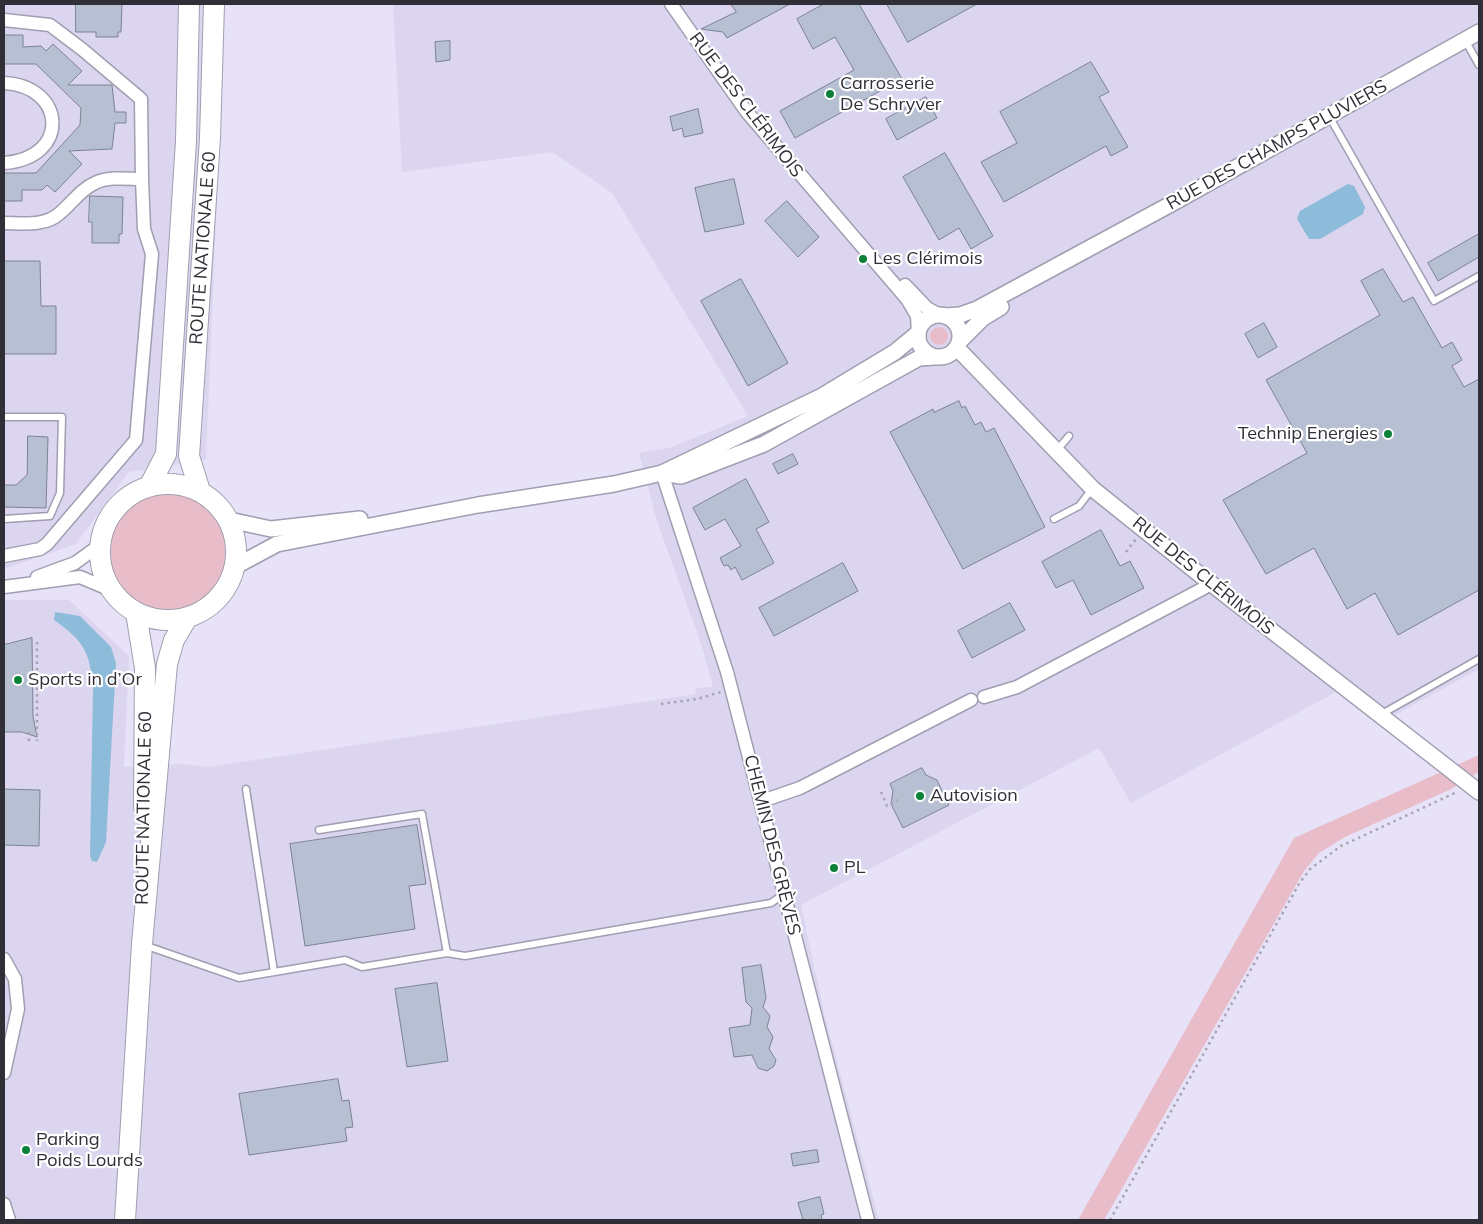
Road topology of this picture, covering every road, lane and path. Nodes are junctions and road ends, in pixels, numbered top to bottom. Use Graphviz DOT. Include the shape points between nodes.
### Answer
graph roads {
  1 [pos="189,4"];
  2 [pos="214,4"];
  3 [pos="671,4"];
  4 [pos="4,20"];
  5 [pos="1479,32"];
  6 [pos="1465,40"];
  7 [pos="1479,65"];
  8 [pos="4,83"];
  9 [pos="1329,116"];
  10 [pos="4,163"];
  11 [pos="142,179"];
  12 [pos="824,204"];
  13 [pos="4,223"];
  14 [pos="1075,257"];
  15 [pos="1479,276"];
  16 [pos="943,315"];
  17 [pos="918,333"];
  18 [pos="958,344"];
  19 [pos="935,357"];
  20 [pos="4,417"];
  21 [pos="1069,436"];
  22 [pos="1056,450"];
  23 [pos="662,473"];
  24 [pos="150,486"];
  25 [pos="1093,488"];
  26 [pos="200,490"];
  27 [pos="478,505"];
  28 [pos="4,519"];
  29 [pos="1054,519"];
  30 [pos="230,520"];
  31 [pos="100,545"];
  32 [pos="4,556"];
  33 [pos="236,566"];
  34 [pos="1209,582"];
  35 [pos="18,584"];
  36 [pos="4,587"];
  37 [pos="111,590"];
  38 [pos="136,612"];
  39 [pos="187,618"];
  40 [pos="37,642"];
  41 [pos="1479,659"];
  42 [pos="732,689"];
  43 [pos="984,697"];
  44 [pos="971,700"];
  45 [pos="661,704"];
  46 [pos="1380,715"];
  47 [pos="29,732"];
  48 [pos="29,741"];
  49 [pos="37,741"];
  50 [pos="1474,788"];
  51 [pos="246,789"];
  52 [pos="881,792"];
  53 [pos="898,800"];
  54 [pos="762,801"];
  55 [pos="319,830"];
  56 [pos="784,894"];
  57 [pos="142,944"];
  58 [pos="446,953"];
  59 [pos="4,959"];
  60 [pos="274,972"];
  61 [pos="4,1073"];
  62 [pos="4,1204"];
  63 [pos="9,1220"];
  64 [pos="125,1220"];
  65 [pos="868,1220"];
  66 [pos="1110,1220"];
  1 -- 24 [label="main road, ROUTE NATIONALE 60" via="186,141 166,454"];
  2 -- 26 [label="main road, ROUTE NATIONALE 60" via="210,138 189,456"];
  3 -- 12 [label="street, RUE DES CLÉRIMOIS" via="746,111"];
  4 -- 11 [label="street" via="50,25 141,99"];
  5 -- 6 [label="street, RUE DES CHAMPS PLUVIERS"];
  6 -- 7 [label="lane"];
  6 -- 9 [label="street, RUE DES CHAMPS PLUVIERS"];
  8 -- 10 [label="street" via="26,87 39,96 50,109 54,121 52,134 44,147 31,158"];
  9 -- 14 [label="street, RUE DES CHAMPS PLUVIERS"];
  9 -- 15 [label="lane" via="1434,301"];
  11 -- 13 [label="street" via="96,182 59,215 39,223"];
  11 -- 32 [label="street" via="144,229 152,254 136,440 47,544 40,549"];
  12 -- 16 [label="street, RUE DES CLÉRIMOIS" via="927,308"];
  12 -- 17 [label="street, RUE DES CLÉRIMOIS" via="907,299 917,316"];
  14 -- 16 [label="street, RUE DES CHAMPS PLUVIERS" via="978,309 960,315"];
  14 -- 18 [label="street, RUE DES CHAMPS PLUVIERS" via="983,318"];
  16 -- 17 [label="street" via="925,320"];
  16 -- 18 [label="street" via="959,328"];
  17 -- 19 [label="street" via="920,346"];
  17 -- 23 [label="street" via="896,352 822,396"];
  18 -- 19 [label="street" via="947,356"];
  18 -- 22 [label="street, RUE DES CLÉRIMOIS"];
  19 -- 23 [label="street" via="919,358 764,444 681,476"];
  20 -- 28 [label="lane" via="62,417 60,493 50,516"];
  21 -- 22 [label="lane"];
  22 -- 25 [label="street, RUE DES CLÉRIMOIS"];
  23 -- 27 [label="street" via="614,484"];
  23 -- 42 [label="street, CHEMIN DES GRÈVES"];
  24 -- 26 [label="main road" via="175,483"];
  24 -- 31 [label="main road" via="125,498 108,519"];
  25 -- 29 [label="lane" via="1079,506"];
  25 -- 34 [label="street, RUE DES CLÉRIMOIS"];
  26 -- 30 [label="main road" via="217,503"];
  27 -- 30 [label="street" via="271,529"];
  27 -- 33 [label="street" via="277,544"];
  30 -- 33 [label="main road" via="237,543"];
  31 -- 35 [label="street" via="75,563"];
  31 -- 37 [label="main road" via="102,568"];
  33 -- 39 [label="main road" via="226,589 215,601"];
  34 -- 43 [label="street" via="1204,588 1017,687"];
  34 -- 46 [label="street, RUE DES CLÉRIMOIS"];
  35 -- 36 [label="street"];
  35 -- 37 [label="street" via="80,577"];
  37 -- 38 [label="main road"];
  38 -- 39 [label="main road" via="161,620"];
  38 -- 57 [label="main road, ROUTE NATIONALE 60" via="145,668"];
  39 -- 57 [label="main road, ROUTE NATIONALE 60" via="174,640 168,664"];
  40 -- 49 [label="path"];
  41 -- 46 [label="lane"];
  42 -- 45 [label="path" via="698,699"];
  42 -- 54 [label="street, CHEMIN DES GRÈVES"];
  44 -- 54 [label="street" via="800,788"];
  46 -- 50 [label="street, RUE DES CLÉRIMOIS"];
  47 -- 48 [label="path"];
  50 -- 66 [label="path" via="1341,846 1310,869"];
  51 -- 60 [label="lane"];
  52 -- 53 [label="path" via="887,806"];
  54 -- 56 [label="street, CHEMIN DES GRÈVES"];
  55 -- 58 [label="lane" via="422,814"];
  56 -- 58 [label="lane" via="771,903 465,956"];
  56 -- 65 [label="street, CHEMIN DES GRÈVES"];
  57 -- 60 [label="lane" via="239,978"];
  57 -- 64 [label="main road, ROUTE NATIONALE 60"];
  58 -- 60 [label="lane" via="362,967 345,960"];
  59 -- 61 [label="street" via="15,979 18,1009"];
  62 -- 63 [label="street"];
}
